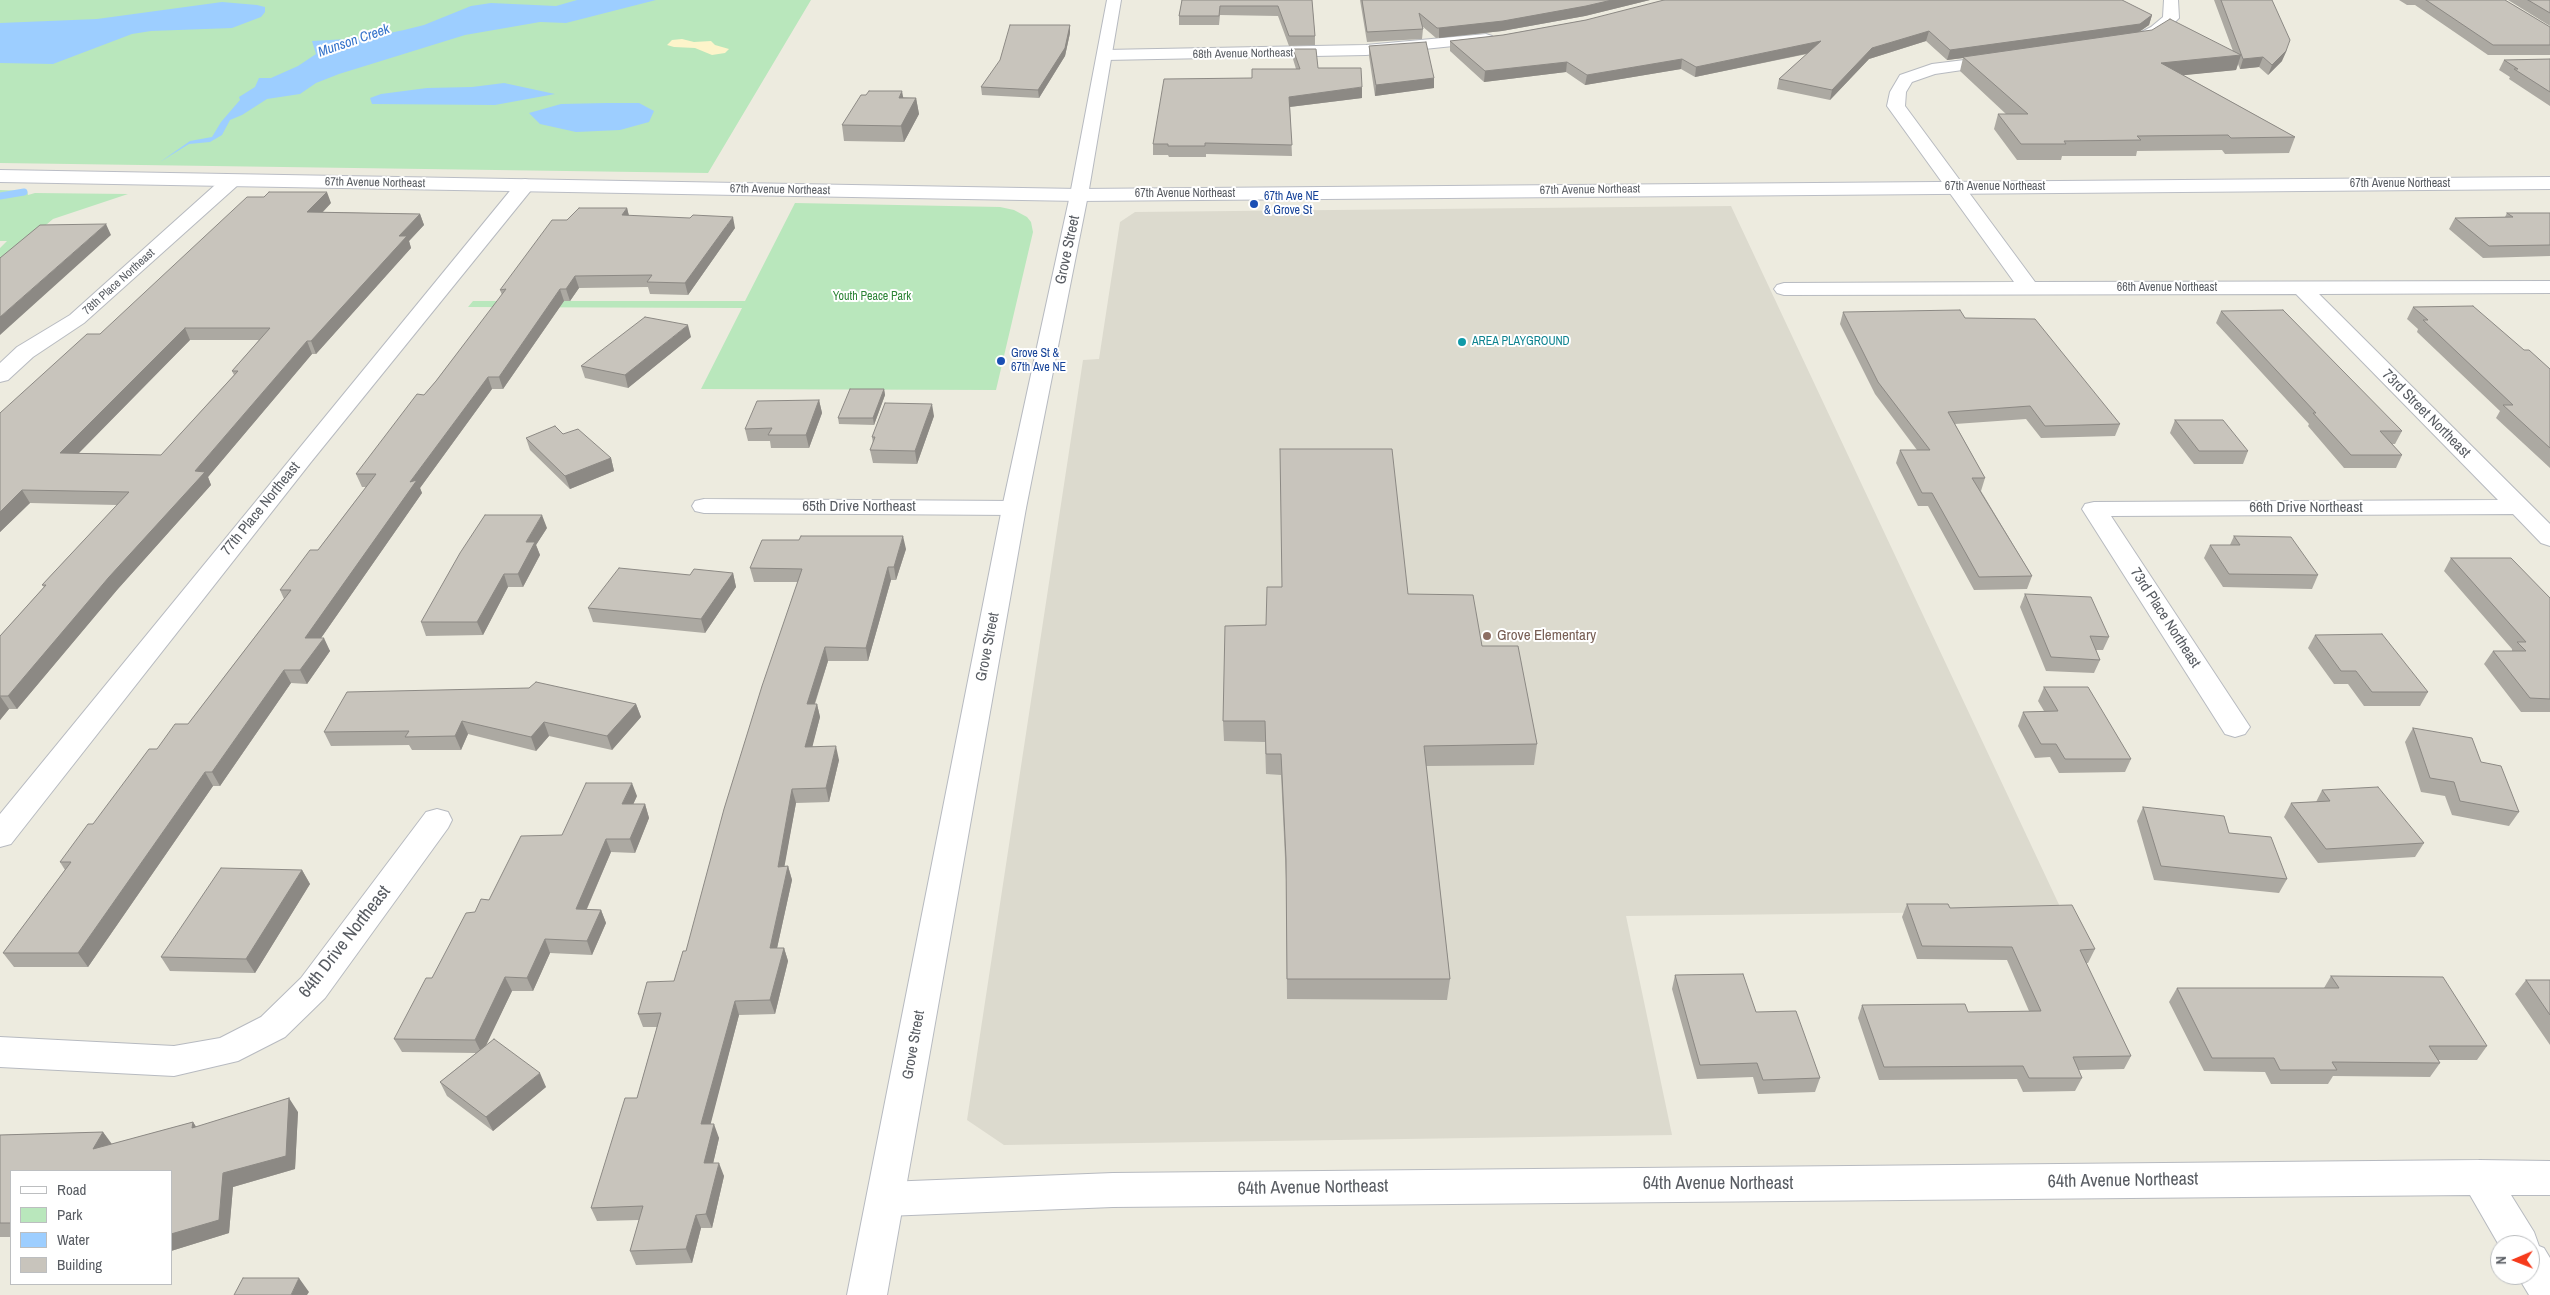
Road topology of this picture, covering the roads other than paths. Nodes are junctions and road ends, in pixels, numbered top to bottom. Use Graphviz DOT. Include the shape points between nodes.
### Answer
graph roads {
  1 [pos="1114,0"];
  2 [pos="2171,0"];
  3 [pos="1502,38"];
  4 [pos="2116,45"];
  5 [pos="1105,55"];
  6 [pos="2010,59"];
  7 [pos="0,176"];
  8 [pos="231,181"];
  9 [pos="2550,183"];
  10 [pos="525,185"];
  11 [pos="1954,187"];
  12 [pos="1079,195"];
  13 [pos="2550,287"];
  14 [pos="2029,288"];
  15 [pos="2303,289"];
  16 [pos="1784,290"];
  17 [pos="0,375"];
  18 [pos="704,506"];
  19 [pos="2518,507"];
  20 [pos="1014,508"];
  21 [pos="2094,509"];
  22 [pos="2550,538"];
  23 [pos="2235,728"];
  24 [pos="437,820"];
  25 [pos="0,836"];
  26 [pos="0,1052"];
  27 [pos="2479,1178"];
  28 [pos="2550,1178"];
  29 [pos="886,1199"];
  30 [pos="2514,1235"];
  31 [pos="2540,1278"];
  32 [pos="2550,1294"];
  33 [pos="867,1295"];
  1 -- 5 [label="street, Grove Street"];
  2 -- 4 [label="street" via="2170,18 2157,30 2141,40"];
  3 -- 5 [label="street, 68th Avenue Northeast" via="1366,50"];
  5 -- 12 [label="street, Grove Street"];
  6 -- 11 [label="street" via="1932,69 1906,79 1898,92 1896,106"];
  7 -- 8 [label="street, 67th Avenue Northeast"];
  8 -- 10 [label="street, 67th Avenue Northeast"];
  8 -- 17 [label="street, 78th Place Northeast" via="77,319 25,352"];
  9 -- 11 [label="street, 67th Avenue Northeast"];
  10 -- 12 [label="street, 67th Avenue Northeast"];
  10 -- 25 [label="street, 77th Place Northeast" via="303,456"];
  11 -- 12 [label="street, 67th Avenue Northeast"];
  11 -- 14 [label="street"];
  12 -- 20 [label="street, Grove Street"];
  13 -- 15 [label="street, 66th Avenue Northeast"];
  14 -- 15 [label="street, 66th Avenue Northeast"];
  14 -- 16 [label="street, 66th Avenue Northeast"];
  15 -- 19 [label="street, 73rd Street Northeast"];
  18 -- 20 [label="street, 65th Drive Northeast"];
  19 -- 21 [label="street, 66th Drive Northeast"];
  19 -- 22 [label="street, 73rd Street Northeast"];
  20 -- 29 [label="street, Grove Street"];
  21 -- 23 [label="street, 73rd Place Northeast"];
  24 -- 26 [label="street, 64th Drive Northeast" via="313,988 273,1027 226,1052 174,1062"];
  27 -- 28 [label="street, 64th Avenue Northeast"];
  27 -- 29 [label="street, 64th Avenue Northeast" via="1113,1190"];
  27 -- 30 [label="street"];
  29 -- 33 [label="street, Grove Street"];
  31 -- 32 [label="street"];
}
